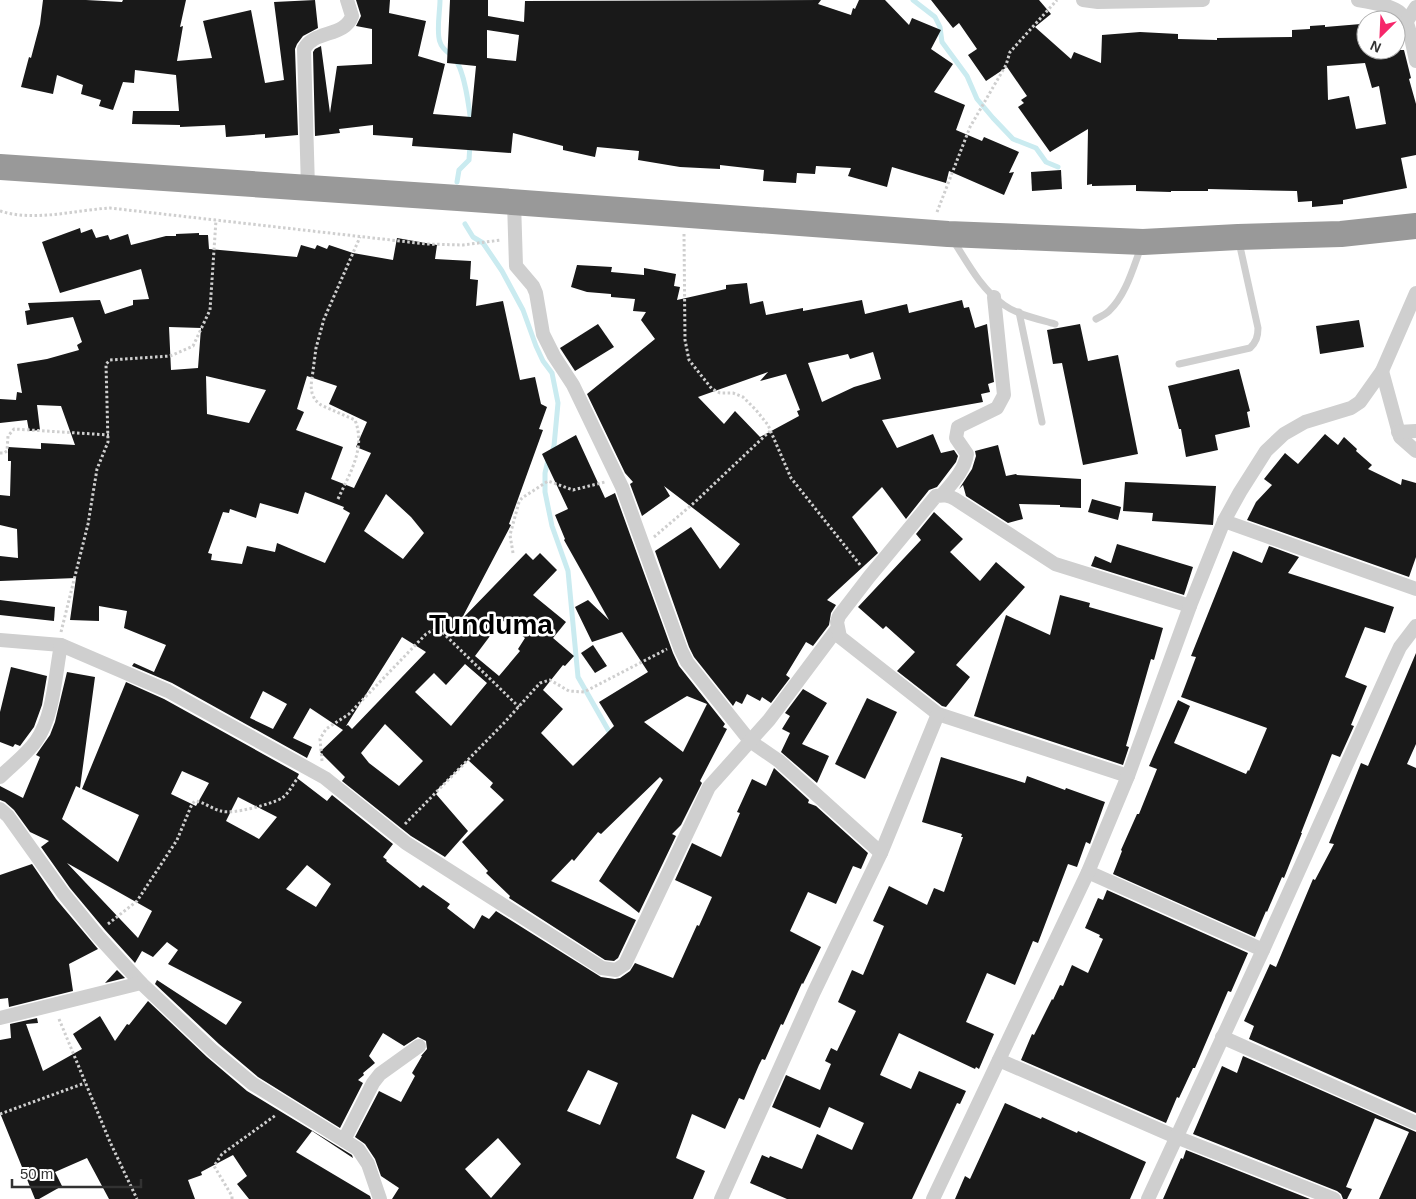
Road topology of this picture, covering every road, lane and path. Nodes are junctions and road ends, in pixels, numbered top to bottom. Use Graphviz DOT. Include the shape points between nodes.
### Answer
graph roads {
  1 [pos="347,0"];
  2 [pos="1057,0"];
  3 [pos="1083,0"];
  4 [pos="1203,0"];
  5 [pos="1358,0"];
  6 [pos="1416,7"];
  7 [pos="1407,21"];
  8 [pos="1416,61"];
  9 [pos="0,167"];
  10 [pos="308,188"];
  11 [pos="514,202"];
  12 [pos="0,211"];
  13 [pos="684,214"];
  14 [pos="216,220"];
  15 [pos="1416,226"];
  16 [pos="939,233"];
  17 [pos="360,237"];
  18 [pos="1238,237"];
  19 [pos="515,238"];
  20 [pos="1143,242"];
  21 [pos="1416,293"];
  22 [pos="994,297"];
  23 [pos="1019,312"];
  24 [pos="1096,319"];
  25 [pos="1055,324"];
  26 [pos="1179,364"];
  27 [pos="1382,371"];
  28 [pos="1042,422"];
  29 [pos="770,431"];
  30 [pos="1416,431"];
  31 [pos="1398,432"];
  32 [pos="109,435"];
  33 [pos="1416,450"];
  34 [pos="0,453"];
  35 [pos="618,478"];
  36 [pos="942,495"];
  37 [pos="338,499"];
  38 [pos="1224,521"];
  39 [pos="643,546"];
  40 [pos="513,553"];
  41 [pos="869,577"];
  42 [pos="1416,589"];
  43 [pos="1190,606"];
  44 [pos="1416,626"];
  45 [pos="837,629"];
  46 [pos="0,640"];
  47 [pos="679,643"];
  48 [pos="59,645"];
  49 [pos="518,707"];
  50 [pos="938,714"];
  51 [pos="750,741"];
  52 [pos="305,766"];
  53 [pos="0,776"];
  54 [pos="1128,776"];
  55 [pos="325,778"];
  56 [pos="0,809"];
  57 [pos="395,835"];
  58 [pos="881,853"];
  59 [pos="1088,872"];
  60 [pos="96,933"];
  61 [pos="1263,950"];
  62 [pos="141,983"];
  63 [pos="53,1004"];
  64 [pos="0,1018"];
  65 [pos="1222,1037"];
  66 [pos="419,1046"];
  67 [pos="999,1060"];
  68 [pos="85,1082"];
  69 [pos="282,1102"];
  70 [pos="0,1114"];
  71 [pos="1416,1122"];
  72 [pos="1176,1137"];
  73 [pos="344,1140"];
  74 [pos="137,1199"];
  75 [pos="232,1199"];
  76 [pos="380,1199"];
  77 [pos="721,1199"];
  78 [pos="933,1199"];
  79 [pos="1148,1199"];
  80 [pos="1334,1199"];
  1 -- 10 [label="street" via="352,16 348,24 313,39 304,49"];
  2 -- 16 [label="path" via="1010,52 968,132"];
  3 -- 4 [label="street"];
  5 -- 7 [label="street" via="1388,5 1398,10"];
  6 -- 7 [label="street"];
  7 -- 8 [label="street"];
  9 -- 10 [label="highway"];
  10 -- 11 [label="highway"];
  11 -- 13 [label="highway"];
  11 -- 19 [label="street"];
  12 -- 14 [label="path" via="24,215 64,214 110,208"];
  13 -- 16 [label="highway"];
  13 -- 29 [label="path" via="685,340 689,360 712,389 720,393 734,393 750,403"];
  14 -- 17 [label="path"];
  14 -- 32 [label="path" via="210,310 195,343 170,356 110,360 106,364"];
  15 -- 18 [label="highway" via="1341,234"];
  16 -- 20 [label="highway"];
  16 -- 22 [label="lane"];
  17 -- 19 [label="path" via="463,245"];
  17 -- 37 [label="path" via="324,319 311,386 315,400 355,420 359,429 356,461"];
  18 -- 20 [label="highway"];
  18 -- 26 [label="lane" via="1258,328 1255,344 1250,348"];
  19 -- 35 [label="street" via="516,266 536,293 543,334 573,385"];
  20 -- 24 [label="lane" via="1117,301"];
  21 -- 27 [label="street"];
  22 -- 23 [label="lane"];
  22 -- 36 [label="street" via="1004,395 997,408 958,427 956,438 967,454 966,459"];
  23 -- 25 [label="lane"];
  23 -- 28 [label="lane"];
  27 -- 31 [label="street"];
  27 -- 38 [label="street" via="1355,406 1305,422 1271,446"];
  29 -- 39 [label="path"];
  29 -- 41 [label="path" via="791,478"];
  30 -- 31 [label="street"];
  31 -- 33 [label="street"];
  32 -- 34 [label="path" via="14,429 8,436 7,451"];
  32 -- 48 [label="path" via="97,469 88,524"];
  35 -- 39 [label="street"];
  35 -- 40 [label="path" via="576,490 548,481 522,498 510,535"];
  36 -- 41 [label="street" via="936,496"];
  36 -- 43 [label="street" via="956,499 1055,564"];
  38 -- 42 [label="street"];
  38 -- 43 [label="street"];
  39 -- 47 [label="street"];
  41 -- 45 [label="street" via="839,616"];
  43 -- 54 [label="street"];
  44 -- 61 [label="street" via="1400,647"];
  45 -- 50 [label="street" via="840,637"];
  45 -- 51 [label="street"];
  46 -- 48 [label="street"];
  47 -- 49 [label="path" via="584,692 569,690 550,680 540,682"];
  47 -- 51 [label="street" via="687,662"];
  48 -- 52 [label="street" via="168,690"];
  48 -- 53 [label="street" via="48,717 42,731 30,748"];
  49 -- 55 [label="path" via="442,632 432,630 349,714 322,734 320,744"];
  49 -- 57 [label="path"];
  50 -- 54 [label="street"];
  50 -- 58 [label="street"];
  51 -- 57 [label="street" via="709,787 625,964 616,970 602,968"];
  51 -- 58 [label="street" via="779,761"];
  52 -- 55 [label="street"];
  52 -- 60 [label="path" via="286,795 273,802 221,812 195,801 177,840 136,901"];
  54 -- 59 [label="street"];
  55 -- 57 [label="street"];
  56 -- 60 [label="street"];
  58 -- 77 [label="street"];
  59 -- 61 [label="street"];
  59 -- 67 [label="street"];
  60 -- 62 [label="street"];
  61 -- 65 [label="street"];
  62 -- 63 [label="street"];
  62 -- 69 [label="street" via="213,1051 253,1084"];
  63 -- 64 [label="street"];
  63 -- 68 [label="path"];
  65 -- 71 [label="street"];
  65 -- 72 [label="street"];
  66 -- 73 [label="street" via="380,1074"];
  67 -- 72 [label="street"];
  67 -- 78 [label="street"];
  68 -- 70 [label="path"];
  68 -- 74 [label="path"];
  69 -- 73 [label="street"];
  69 -- 75 [label="path" via="274,1118 218,1158 214,1166"];
  72 -- 79 [label="street"];
  72 -- 80 [label="street"];
  73 -- 76 [label="street" via="358,1149 368,1164"];
}
